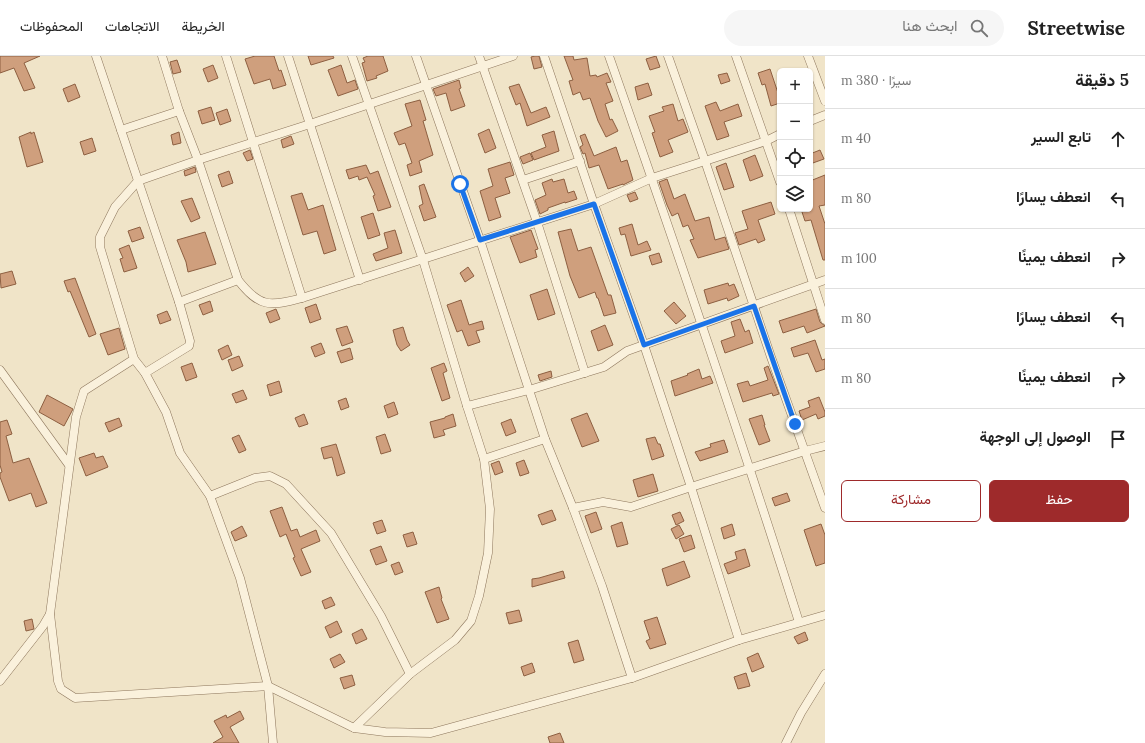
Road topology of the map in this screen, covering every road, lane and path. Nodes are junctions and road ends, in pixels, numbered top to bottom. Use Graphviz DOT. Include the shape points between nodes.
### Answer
graph roads {
  1 [pos="96,56"];
  2 [pos="162,56"];
  3 [pos="226,56"];
  4 [pos="288,56"];
  5 [pos="352,56"];
  6 [pos="416,56"];
  7 [pos="479,56"];
  8 [pos="513,56"];
  9 [pos="544,56"];
  10 [pos="609,56"];
  11 [pos="668,56"];
  12 [pos="736,56"];
  13 [pos="808,56"];
  14 [pos="482,66"];
  15 [pos="426,85"];
  16 [pos="825,101"];
  17 [pos="369,105"];
  18 [pos="179,111"];
  19 [pos="825,115"];
  20 [pos="813,120"];
  21 [pos="310,124"];
  22 [pos="121,130"];
  23 [pos="777,135"];
  24 [pos="766,140"];
  25 [pos="252,142"];
  26 [pos="198,160"];
  27 [pos="580,160"];
  28 [pos="705,162"];
  29 [pos="778,176"];
  30 [pos="652,178"];
  31 [pos="523,180"];
  32 [pos="138,182"];
  33 [pos="594,204"];
  34 [pos="790,212"];
  35 [pos="537,222"];
  36 [pos="480,240"];
  37 [pos="423,260"];
  38 [pos="238,280"];
  39 [pos="360,280"];
  40 [pos="825,280"];
  41 [pos="814,284"];
  42 [pos="302,298"];
  43 [pos="178,302"];
  44 [pos="754,306"];
  45 [pos="825,320"];
  46 [pos="701,324"];
  47 [pos="644,345"];
  48 [pos="134,359"];
  49 [pos="0,370"];
  50 [pos="145,373"];
  51 [pos="585,373"];
  52 [pos="529,390"];
  53 [pos="467,406"];
  54 [pos="545,439"];
  55 [pos="825,446"];
  56 [pos="805,451"];
  57 [pos="484,459"];
  58 [pos="69,465"];
  59 [pos="750,469"];
  60 [pos="691,487"];
  61 [pos="210,496"];
  62 [pos="573,508"];
  63 [pos="825,508"];
  64 [pos="50,614"];
  65 [pos="825,615"];
  66 [pos="799,622"];
  67 [pos="739,640"];
  68 [pos="410,674"];
  69 [pos="825,674"];
  70 [pos="632,678"];
  71 [pos="0,681"];
  72 [pos="268,686"];
  73 [pos="354,728"];
  74 [pos="273,743"];
  75 [pos="786,743"];
  1 -- 22 [label="street"];
  2 -- 18 [label="street"];
  3 -- 25 [label="street"];
  4 -- 21 [label="street"];
  5 -- 17 [label="street"];
  6 -- 15 [label="street"];
  7 -- 14 [label="street"];
  8 -- 14 [label="street"];
  9 -- 27 [label="street"];
  10 -- 30 [label="street"];
  11 -- 28 [label="street"];
  12 -- 24 [label="street"];
  13 -- 16 [label="street"];
  14 -- 15 [label="street"];
  14 -- 31 [label="street"];
  15 -- 17 [label="street"];
  15 -- 36 [label="street"];
  17 -- 21 [label="street"];
  17 -- 37 [label="street"];
  18 -- 22 [label="street"];
  18 -- 26 [label="street"];
  19 -- 20 [label="street"];
  21 -- 25 [label="street"];
  21 -- 39 [label="street"];
  22 -- 32 [label="street"];
  23 -- 24 [label="street"];
  24 -- 28 [label="street"];
  24 -- 29 [label="street"];
  25 -- 26 [label="street"];
  25 -- 42 [label="street"];
  26 -- 32 [label="street"];
  26 -- 38 [label="street"];
  27 -- 31 [label="street"];
  27 -- 33 [label="street"];
  28 -- 30 [label="street"];
  28 -- 44 [label="street"];
  30 -- 33 [label="street"];
  30 -- 46 [label="street"];
  31 -- 35 [label="street"];
  32 -- 43 [label="street"];
  32 -- 48 [label="street" via="115,207 100,237 100,246"];
  33 -- 35 [label="street"];
  33 -- 47 [label="street"];
  34 -- 41 [label="street"];
  35 -- 36 [label="street"];
  35 -- 51 [label="street"];
  36 -- 37 [label="street"];
  36 -- 52 [label="street"];
  37 -- 39 [label="street"];
  37 -- 53 [label="street"];
  38 -- 42 [label="street" via="249,294 260,301 282,304"];
  38 -- 43 [label="street"];
  39 -- 42 [label="street"];
  40 -- 41 [label="street"];
  41 -- 44 [label="street"];
  41 -- 45 [label="street"];
  43 -- 50 [label="street" via="190,344"];
  44 -- 46 [label="street"];
  44 -- 56 [label="street"];
  46 -- 47 [label="street"];
  46 -- 59 [label="street"];
  47 -- 51 [label="street" via="627,351 604,367"];
  47 -- 60 [label="street"];
  48 -- 50 [label="street"];
  48 -- 58 [label="street" via="84,391 76,417"];
  49 -- 58 [label="street"];
  50 -- 61 [label="street" via="166,412 180,453"];
  51 -- 52 [label="street"];
  52 -- 53 [label="street"];
  52 -- 54 [label="street"];
  53 -- 57 [label="street"];
  54 -- 57 [label="street"];
  54 -- 62 [label="street"];
  55 -- 56 [label="street"];
  56 -- 59 [label="street"];
  56 -- 63 [label="street"];
  57 -- 68 [label="street" via="490,509 488,553 471,621 455,640"];
  58 -- 64 [label="street"];
  59 -- 60 [label="street"];
  59 -- 66 [label="street"];
  60 -- 62 [label="street" via="631,507 603,502"];
  60 -- 67 [label="street"];
  61 -- 68 [label="street" via="256,478 270,476 286,484 331,533 381,616"];
  61 -- 72 [label="street" via="245,593"];
  62 -- 70 [label="street"];
  64 -- 71 [label="street"];
  64 -- 72 [label="street" via="58,681 61,689 74,698"];
  65 -- 66 [label="street"];
  66 -- 67 [label="street"];
  67 -- 70 [label="street"];
  68 -- 73 [label="street"];
  69 -- 75 [label="street"];
  70 -- 73 [label="street" via="431,733"];
  72 -- 73 [label="street"];
  72 -- 74 [label="street"];
}
